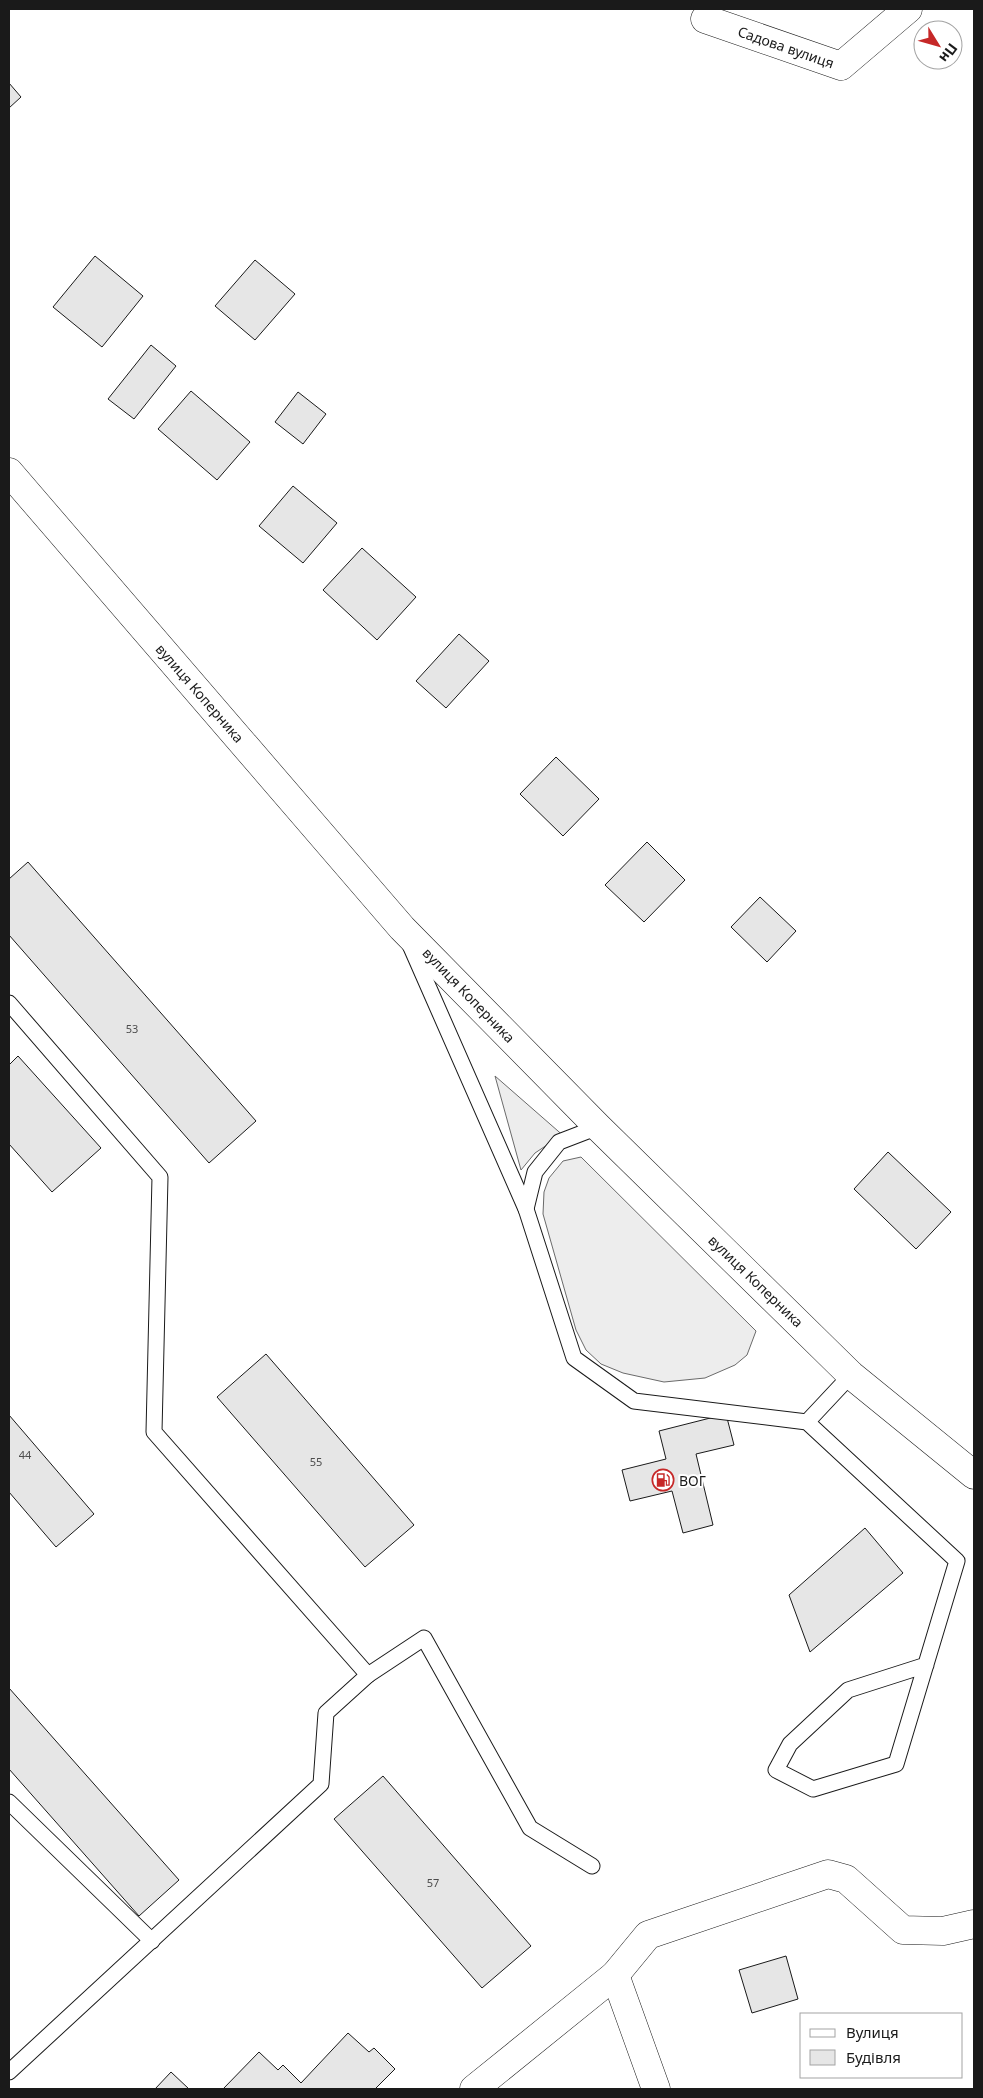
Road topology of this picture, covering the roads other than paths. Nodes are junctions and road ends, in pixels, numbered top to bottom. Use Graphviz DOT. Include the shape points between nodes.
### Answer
graph roads {
  1 [pos="908,9"];
  2 [pos="705,19"];
  3 [pos="9,472"];
  4 [pos="402,928"];
  5 [pos="9,1003"];
  6 [pos="598,1127"];
  7 [pos="526,1209"];
  8 [pos="851,1375"];
  9 [pos="807,1422"];
  10 [pos="974,1475"];
  11 [pos="926,1665"];
  12 [pos="368,1675"];
  13 [pos="9,1802"];
  14 [pos="592,1866"];
  15 [pos="974,1924"];
  16 [pos="152,1941"];
  17 [pos="614,1975"];
  18 [pos="9,2072"];
  19 [pos="474,2089"];
  20 [pos="656,2089"];
  1 -- 2 [label="main road, Садова вулиця" via="841,66"];
  3 -- 4 [label="main road, вулиця Коперника"];
  4 -- 6 [label="main road, вулиця Коперника"];
  4 -- 7 [label="lane"];
  5 -- 12 [label="lane" via="160,1177 154,1432"];
  6 -- 7 [label="lane" via="559,1142 535,1172"];
  6 -- 8 [label="main road, вулиця Коперника"];
  7 -- 9 [label="lane" via="574,1358 634,1401"];
  8 -- 9 [label="lane"];
  8 -- 10 [label="main road, вулиця Коперника"];
  9 -- 11 [label="lane" via="957,1561"];
  11 -- 11 [label="lane" via="896,1764 814,1789 776,1770 790,1744 848,1690"];
  12 -- 14 [label="lane" via="424,1638 530,1828"];
  12 -- 16 [label="lane" via="326,1713 321,1784"];
  13 -- 16 [label="lane"];
  15 -- 17 [label="main road" via="943,1932 903,1930 846,1879 828,1874 648,1935"];
  16 -- 18 [label="lane"];
  17 -- 19 [label="main road"];
  17 -- 20 [label="main road"];
}
